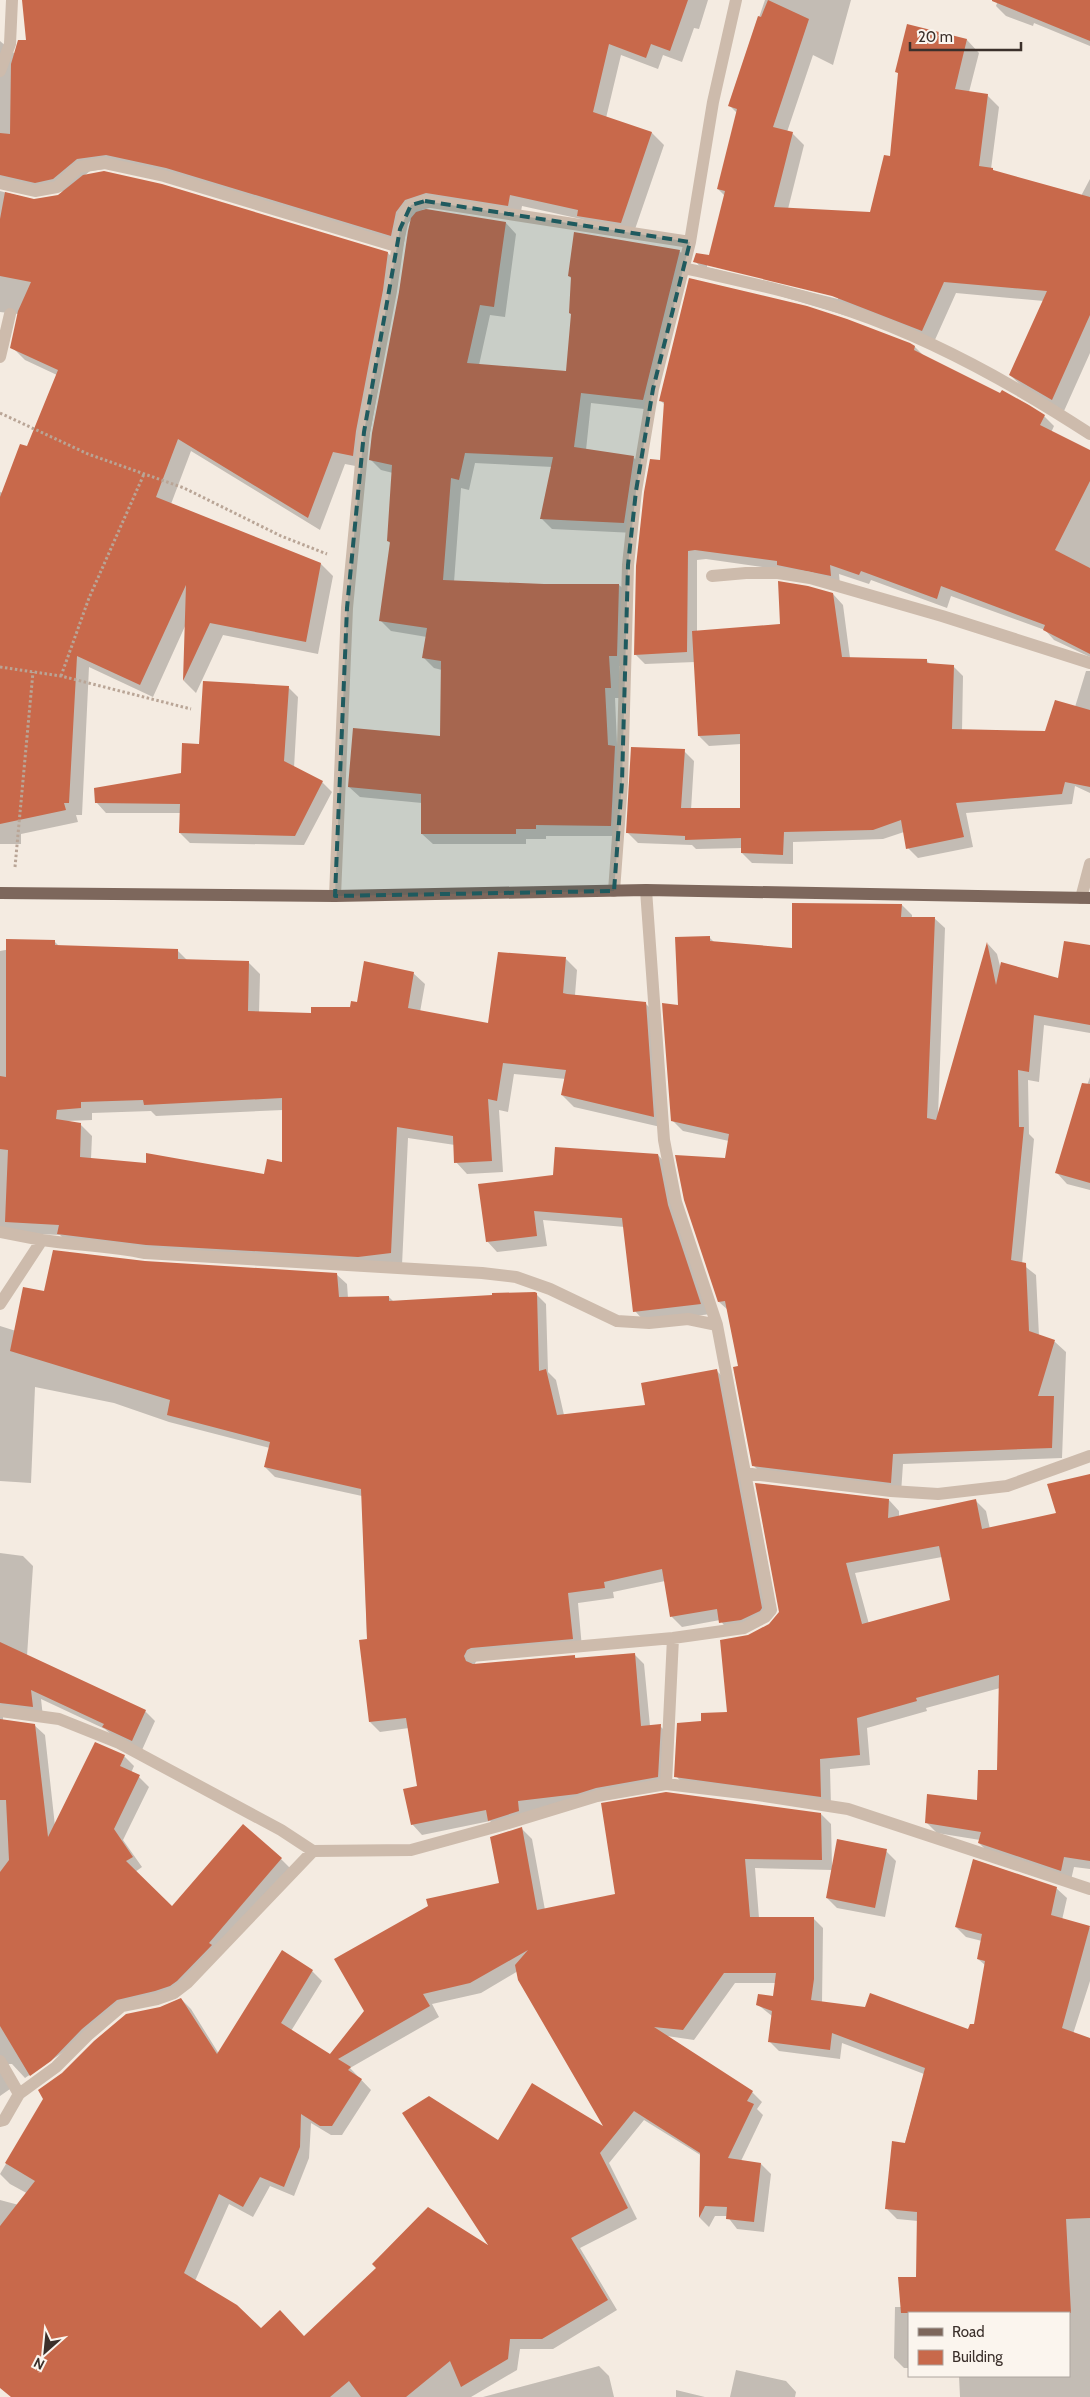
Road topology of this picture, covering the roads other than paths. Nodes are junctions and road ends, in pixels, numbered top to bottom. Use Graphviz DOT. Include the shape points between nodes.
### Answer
graph roads {
  1 [pos="12,0"];
  2 [pos="736,0"];
  3 [pos="0,71"];
  4 [pos="0,184"];
  5 [pos="690,242"];
  6 [pos="396,246"];
  7 [pos="684,268"];
  8 [pos="10,314"];
  9 [pos="0,357"];
  10 [pos="1090,434"];
  11 [pos="712,576"];
  12 [pos="1090,663"];
  13 [pos="1090,864"];
  14 [pos="646,890"];
  15 [pos="614,891"];
  16 [pos="6,893"];
  17 [pos="335,896"];
  18 [pos="1085,898"];
  19 [pos="0,1232"];
  20 [pos="42,1240"];
  21 [pos="0,1304"];
  22 [pos="717,1325"];
  23 [pos="1090,1456"];
  24 [pos="744,1473"];
  25 [pos="673,1638"];
  26 [pos="472,1656"];
  27 [pos="0,1711"];
  28 [pos="666,1784"];
  29 [pos="313,1851"];
  30 [pos="1090,1888"];
  31 [pos="0,2061"];
  32 [pos="19,2094"];
  33 [pos="0,2121"];
  1 -- 3 [label="street" via="10,44"];
  2 -- 5 [label="street" via="713,102"];
  4 -- 6 [label="street" via="35,191 57,187 79,167 104,163 164,176"];
  5 -- 6 [label="street" via="425,201 411,205 404,214"];
  5 -- 7 [label="street"];
  6 -- 17 [label="street" via="391,291 364,432 346,608"];
  7 -- 10 [label="street" via="794,293 907,333 1032,397"];
  7 -- 15 [label="street" via="653,389 636,491 628,565 622,782"];
  8 -- 9 [label="street"];
  11 -- 12 [label="street" via="778,573 810,578"];
  13 -- 18 [label="street"];
  14 -- 15 [label="main road"];
  14 -- 18 [label="main road"];
  14 -- 22 [label="street" via="664,1140 676,1202"];
  15 -- 17 [label="main road"];
  16 -- 17 [label="main road"];
  19 -- 20 [label="street"];
  20 -- 21 [label="street"];
  20 -- 22 [label="street" via="112,1246 145,1253 482,1272 516,1277 550,1289 617,1321 649,1323 688,1319"];
  22 -- 24 [label="street"];
  23 -- 24 [label="street" via="1007,1486 938,1494"];
  24 -- 25 [label="street" via="771,1610 766,1617 744,1628"];
  25 -- 26 [label="street"];
  25 -- 28 [label="street"];
  27 -- 29 [label="street" via="59,1718 119,1743 281,1830"];
  28 -- 29 [label="street" via="597,1796 411,1850"];
  28 -- 30 [label="street" via="848,1809"];
  29 -- 32 [label="street" via="187,1983 157,2000 122,2006 56,2068"];
  31 -- 32 [label="street"];
  32 -- 33 [label="street" via="4,2120"];
}
